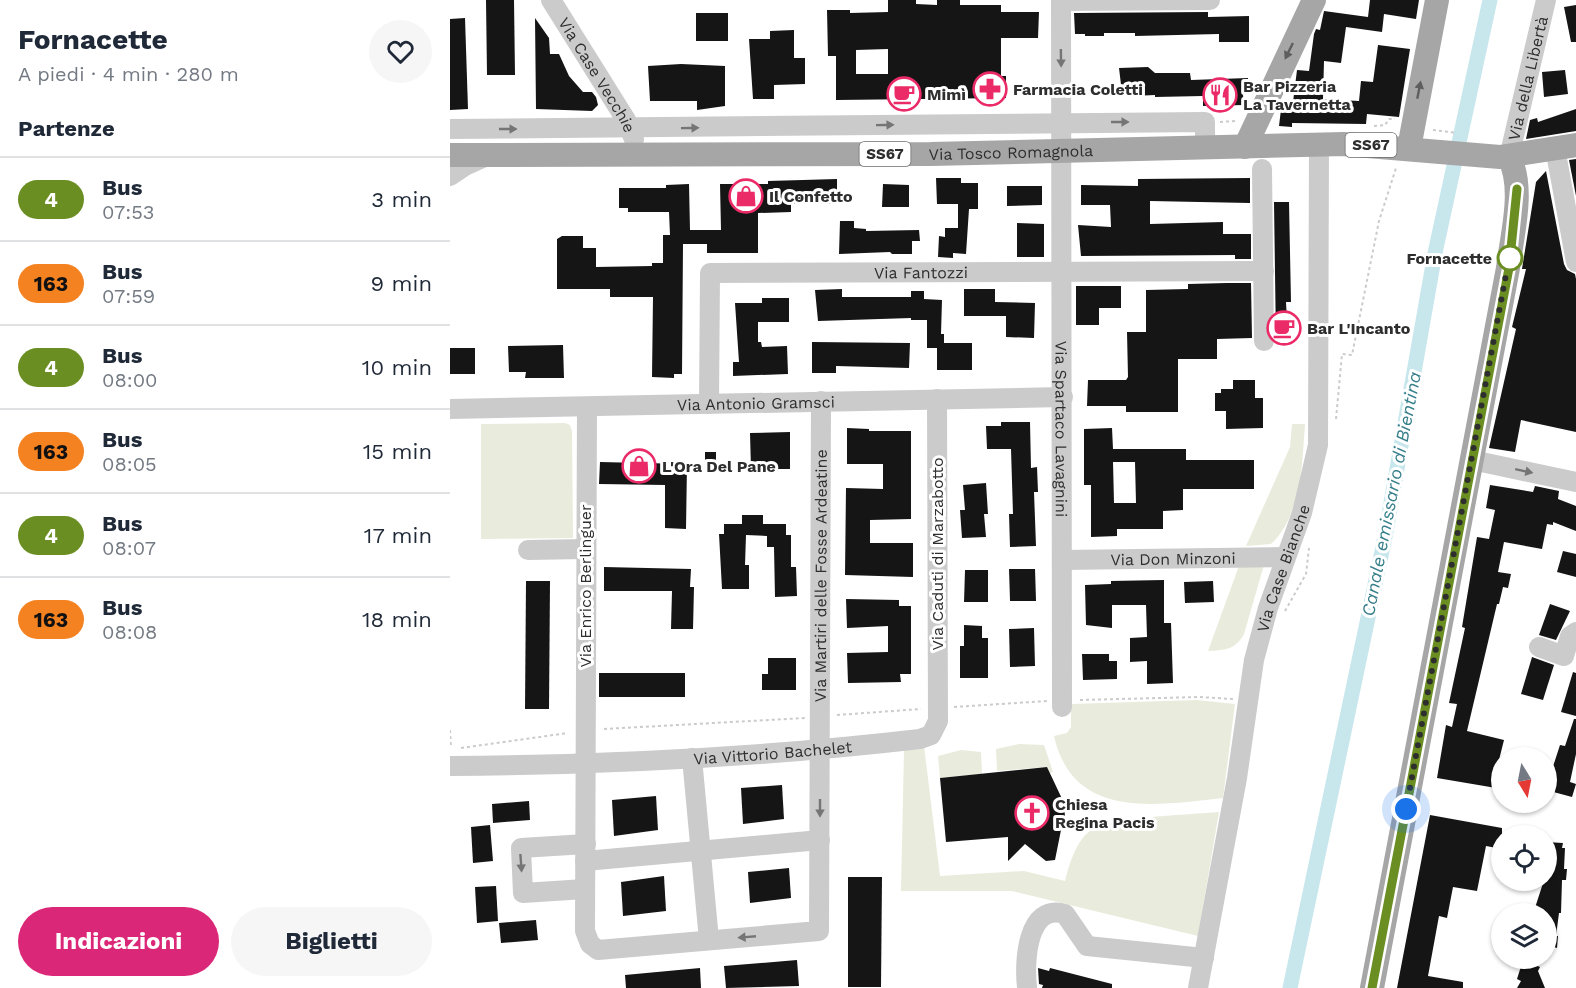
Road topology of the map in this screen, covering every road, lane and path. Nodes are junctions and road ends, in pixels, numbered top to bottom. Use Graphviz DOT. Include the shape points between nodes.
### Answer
graph roads {
  1 [pos="551,0"];
  2 [pos="1210,0"];
  3 [pos="1314,0"];
  4 [pos="1437,0"];
  5 [pos="1546,0"];
  6 [pos="1061,1"];
  7 [pos="1403,119"];
  8 [pos="1062,122"];
  9 [pos="931,124"];
  10 [pos="809,126"];
  11 [pos="1370,127"];
  12 [pos="450,129"];
  13 [pos="631,130"];
  14 [pos="1319,144"];
  15 [pos="1205,147"];
  16 [pos="1245,147"];
  17 [pos="1558,148"];
  18 [pos="1414,151"];
  19 [pos="1062,152"];
  20 [pos="809,154"];
  21 [pos="931,154"];
  22 [pos="450,155"];
  23 [pos="491,155"];
  24 [pos="635,155"];
  25 [pos="1504,157"];
  26 [pos="1262,169"];
  27 [pos="450,176"];
  28 [pos="1517,189"];
  29 [pos="1576,262"];
  30 [pos="1264,271"];
  31 [pos="1062,272"];
  32 [pos="1264,341"];
  33 [pos="1063,397"];
  34 [pos="937,399"];
  35 [pos="821,401"];
  36 [pos="709,404"];
  37 [pos="586,407"];
  38 [pos="450,409"];
  39 [pos="1335,429"];
  40 [pos="1472,460"];
  41 [pos="1576,482"];
  42 [pos="1310,540"];
  43 [pos="585,549"];
  44 [pos="528,550"];
  45 [pos="1284,557"];
  46 [pos="1062,560"];
  47 [pos="1284,613"];
  48 [pos="1576,632"];
  49 [pos="1539,647"];
  50 [pos="1248,701"];
  51 [pos="1062,704"];
  52 [pos="938,708"];
  53 [pos="820,717"];
  54 [pos="585,730"];
  55 [pos="820,750"];
  56 [pos="451,758"];
  57 [pos="692,758"];
  58 [pos="585,765"];
  59 [pos="820,840"];
  60 [pos="701,849"];
  61 [pos="586,852"];
  62 [pos="585,889"];
  63 [pos="710,940"];
  64 [pos="1204,958"];
  65 [pos="1027,987"];
  66 [pos="1198,988"];
  67 [pos="1372,988"];
  1 -- 13 [label="street, Via Case Vecchie"];
  2 -- 6 [label="street"];
  3 -- 16 [label="main road, one-way"];
  18 -- 4 [label="main road, one-way"];
  5 -- 25 [label="street, Via della Libertà"];
  6 -- 8 [label="street, Via Spartaco Lavagnini, one-way"];
  7 -- 11 [label="path" via="1389,119 1384,125"];
  8 -- 9 [label="street"];
  8 -- 15 [label="street, one-way" via="1205,122"];
  8 -- 19 [label="street, Via Spartaco Lavagnini"];
  10 -- 9 [label="street, one-way"];
  9 -- 21 [label="street"];
  13 -- 10 [label="street, one-way"];
  10 -- 20 [label="street"];
  12 -- 13 [label="street, one-way"];
  13 -- 24 [label="street, Via Case Vecchie"];
  14 -- 16 [label="main road, Via Tosco Romagnola / SS67"];
  14 -- 18 [label="main road, Via Tosco Romagnola / SS67"];
  14 -- 45 [label="street, Via Case Bianche" via="1320,433 1312,477"];
  15 -- 16 [label="main road, Via Tosco Romagnola / SS67"];
  15 -- 19 [label="main road, Via Tosco Romagnola / SS67"];
  17 -- 25 [label="main road, SS67"];
  17 -- 28 [label="main road"];
  17 -- 29 [label="street"];
  18 -- 25 [label="main road, SS67"];
  18 -- 39 [label="path" via="1379,221 1352,355 1342,354"];
  19 -- 21 [label="main road, Via Tosco Romagnola / SS67"];
  19 -- 31 [label="street, Via Spartaco Lavagnini"];
  20 -- 21 [label="main road, Via Tosco Romagnola / SS67"];
  20 -- 24 [label="main road, Via Tosco Romagnola / SS67"];
  22 -- 23 [label="main road, Via Tosco Romagnola / SS67"];
  23 -- 24 [label="main road, Via Tosco Romagnola / SS67"];
  23 -- 27 [label="street"];
  25 -- 28 [label="main road" via="1514,168"];
  26 -- 30 [label="street"];
  28 -- 40 [label="main road" via="1509,268"];
  30 -- 31 [label="street, Via Fantozzi"];
  30 -- 32 [label="street"];
  31 -- 33 [label="street, Via Spartaco Lavagnini"];
  31 -- 36 [label="street, Via Fantozzi" via="710,273"];
  33 -- 34 [label="street, Via Antonio Gramsci"];
  33 -- 46 [label="street, Via Spartaco Lavagnini"];
  34 -- 35 [label="street, Via Antonio Gramsci"];
  34 -- 52 [label="street, Via Caduti di Marzabotto"];
  35 -- 36 [label="street, Via Antonio Gramsci"];
  35 -- 53 [label="street, Via Martiri delle Fosse Ardeatine"];
  36 -- 37 [label="street, Via Antonio Gramsci"];
  37 -- 38 [label="street, Via Antonio Gramsci"];
  37 -- 43 [label="street, Via Enrico Berlinguer"];
  40 -- 41 [label="street, one-way"];
  40 -- 67 [label="main road"];
  42 -- 47 [label="path" via="1305,574"];
  43 -- 44 [label="street"];
  43 -- 54 [label="street, Via Enrico Berlinguer"];
  45 -- 46 [label="street, Via Don Minzoni"];
  45 -- 50 [label="street, Via Case Bianche" via="1254,660"];
  46 -- 51 [label="street, Via Spartaco Lavagnini"];
  48 -- 49 [label="street" via="1570,636 1563,656"];
  50 -- 51 [label="path" via="1199,697"];
  50 -- 64 [label="street, Via Case Bianche"];
  51 -- 52 [label="path"];
  52 -- 53 [label="path"];
  52 -- 55 [label="street, Via Vittorio Bachelet" via="937,725 925,738"];
  53 -- 54 [label="path"];
  53 -- 55 [label="street, Via Martiri delle Fosse Ardeatine"];
  54 -- 56 [label="path"];
  54 -- 58 [label="street, Via Enrico Berlinguer"];
  55 -- 57 [label="street, Via Vittorio Bachelet"];
  55 -- 59 [label="street, Via Martiri delle Fosse Ardeatine, one-way"];
  56 -- 58 [label="street, Via Vittorio Bachelet"];
  57 -- 58 [label="street, Via Vittorio Bachelet"];
  57 -- 60 [label="street"];
  58 -- 61 [label="street, Via Enrico Berlinguer"];
  59 -- 60 [label="street"];
  59 -- 63 [label="street, Via Martiri delle Fosse Ardeatine, one-way" via="819,931"];
  60 -- 61 [label="street"];
  60 -- 63 [label="street"];
  61 -- 62 [label="street, Via Enrico Berlinguer"];
  61 -- 62 [label="street, one-way" via="520,848 524,893"];
  62 -- 63 [label="street, Via Enrico Berlinguer" via="586,936 598,950"];
  64 -- 65 [label="street" via="1087,946 1065,914 1047,913 1035,925 1025,964"];
  64 -- 66 [label="street, Via Case Bianche"];
}
